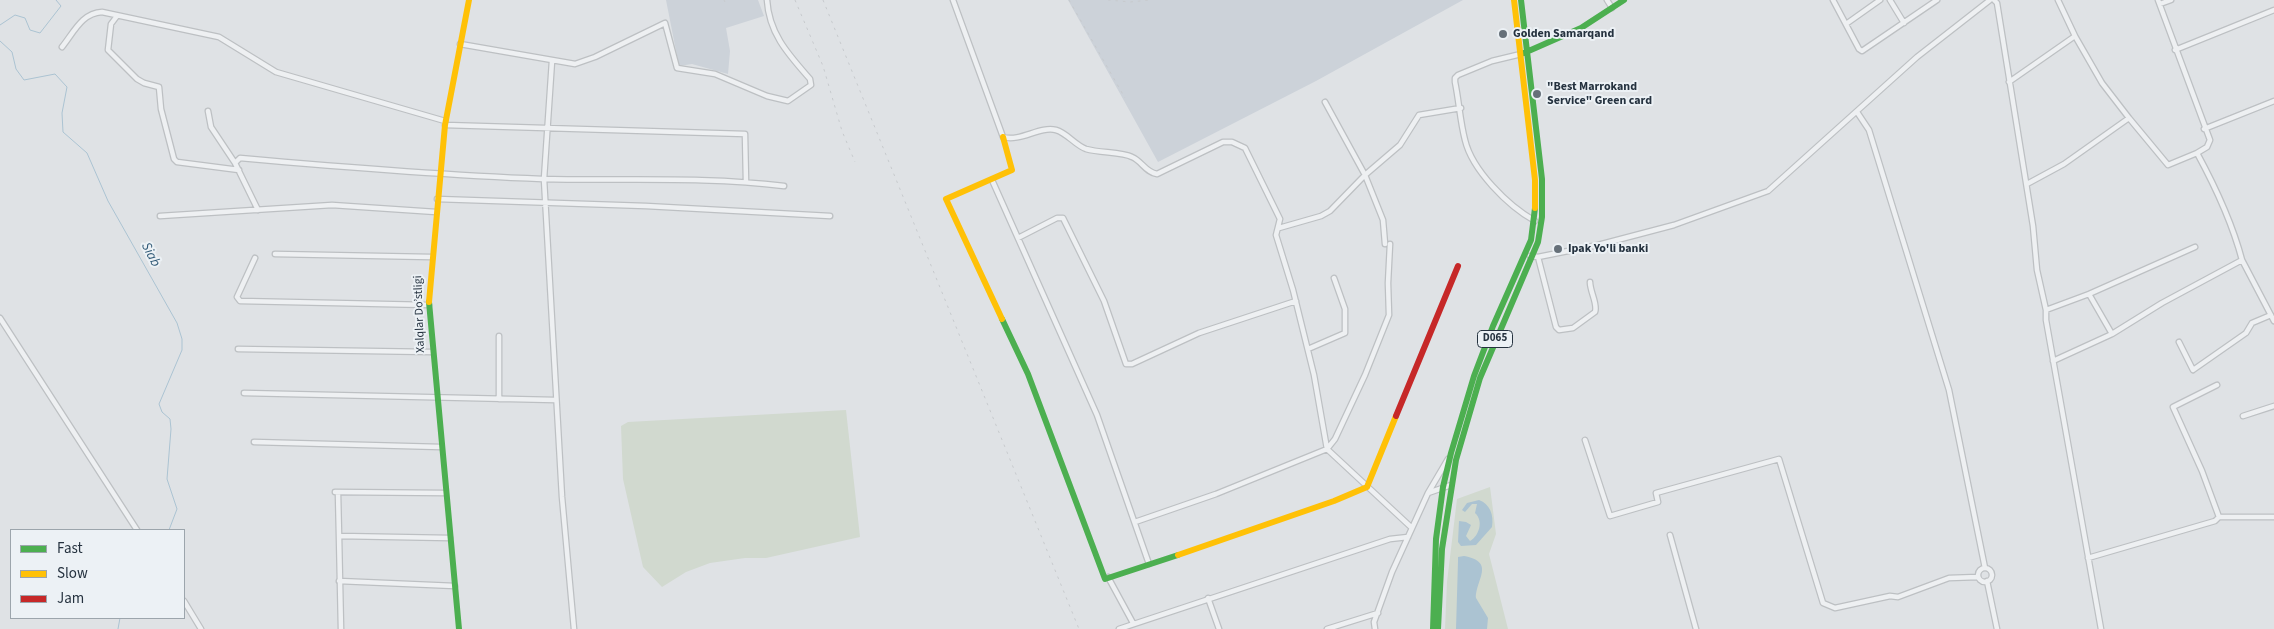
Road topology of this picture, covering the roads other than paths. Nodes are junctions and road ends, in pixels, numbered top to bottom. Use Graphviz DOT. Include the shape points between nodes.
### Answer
graph roads {
  1 [pos="469,0"];
  2 [pos="767,0"];
  3 [pos="953,0"];
  4 [pos="1514,0"];
  5 [pos="1521,0"];
  6 [pos="1607,0"];
  7 [pos="1624,0"];
  8 [pos="1833,0"];
  9 [pos="1880,0"];
  10 [pos="1890,0"];
  11 [pos="1937,0"];
  12 [pos="1990,0"];
  13 [pos="1994,0"];
  14 [pos="2058,0"];
  15 [pos="2171,0"];
  16 [pos="2159,2"];
  17 [pos="1612,8"];
  18 [pos="2274,10"];
  19 [pos="117,16"];
  20 [pos="1904,23"];
  21 [pos="1846,24"];
  22 [pos="2075,36"];
  23 [pos="460,44"];
  24 [pos="62,47"];
  25 [pos="2175,50"];
  26 [pos="1524,53"];
  27 [pos="552,61"];
  28 [pos="2009,82"];
  29 [pos="2274,100"];
  30 [pos="1325,102"];
  31 [pos="1461,108"];
  32 [pos="208,111"];
  33 [pos="1857,112"];
  34 [pos="2129,118"];
  35 [pos="445,123"];
  36 [pos="2204,129"];
  37 [pos="547,130"];
  38 [pos="1003,137"];
  39 [pos="2197,152"];
  40 [pos="235,163"];
  41 [pos="239,170"];
  42 [pos="439,174"];
  43 [pos="1365,175"];
  44 [pos="544,179"];
  45 [pos="992,180"];
  46 [pos="746,182"];
  47 [pos="2027,184"];
  48 [pos="784,186"];
  49 [pos="437,199"];
  50 [pos="545,203"];
  51 [pos="258,210"];
  52 [pos="436,212"];
  53 [pos="160,216"];
  54 [pos="830,216"];
  55 [pos="1535,221"];
  56 [pos="1279,228"];
  57 [pos="1018,238"];
  58 [pos="2195,247"];
  59 [pos="275,254"];
  60 [pos="1524,254"];
  61 [pos="431,257"];
  62 [pos="1535,257"];
  63 [pos="255,258"];
  64 [pos="2242,260"];
  65 [pos="1458,266"];
  66 [pos="1334,278"];
  67 [pos="1590,282"];
  68 [pos="2089,294"];
  69 [pos="1296,301"];
  70 [pos="429,304"];
  71 [pos="2046,310"];
  72 [pos="2271,315"];
  73 [pos="0,318"];
  74 [pos="2274,321"];
  75 [pos="2112,334"];
  76 [pos="499,336"];
  77 [pos="2179,342"];
  78 [pos="238,349"];
  79 [pos="1308,350"];
  80 [pos="432,352"];
  81 [pos="2053,361"];
  82 [pos="2217,385"];
  83 [pos="244,393"];
  84 [pos="436,398"];
  85 [pos="499,399"];
  86 [pos="556,400"];
  87 [pos="2274,406"];
  88 [pos="2243,416"];
  89 [pos="1585,440"];
  90 [pos="254,442"];
  91 [pos="441,447"];
  92 [pos="1327,449"];
  93 [pos="1451,453"];
  94 [pos="1451,484"];
  95 [pos="1367,486"];
  96 [pos="1443,487"];
  97 [pos="445,493"];
  98 [pos="1428,493"];
  99 [pos="2274,517"];
  100 [pos="2219,518"];
  101 [pos="1135,522"];
  102 [pos="1412,528"];
  103 [pos="136,529"];
  104 [pos="1670,535"];
  105 [pos="339,536"];
  106 [pos="1408,537"];
  107 [pos="450,538"];
  108 [pos="2088,558"];
  109 [pos="1149,564"];
  110 [pos="1985,568"];
  111 [pos="1108,577"];
  112 [pos="1978,577"];
  113 [pos="339,581"];
  114 [pos="1987,581"];
  115 [pos="455,586"];
  116 [pos="1208,598"];
  117 [pos="185,603"];
  118 [pos="1378,613"];
  119 [pos="1132,623"];
  120 [pos="201,629"];
  121 [pos="341,629"];
  122 [pos="459,629"];
  123 [pos="574,629"];
  124 [pos="1119,629"];
  125 [pos="1219,629"];
  126 [pos="1327,629"];
  127 [pos="1375,629"];
  128 [pos="1433,629"];
  129 [pos="1438,629"];
  130 [pos="1696,629"];
  131 [pos="1997,629"];
  132 [pos="2101,629"];
  1 -- 23 [label="main road, Xalqlar Do’stligi"];
  2 -- 27 [label="street" via="770,23 781,46 810,79 811,85 788,101 767,96 714,74 677,68 665,23 582,62"];
  3 -- 38 [label="street"];
  4 -- 26 [label="main road, D065"];
  5 -- 26 [label="main road, D065"];
  6 -- 17 [label="street"];
  7 -- 17 [label="main road"];
  8 -- 21 [label="street"];
  9 -- 21 [label="street"];
  10 -- 20 [label="street"];
  11 -- 20 [label="street"];
  12 -- 33 [label="street" via="1917,57"];
  13 -- 28 [label="street"];
  14 -- 22 [label="street"];
  15 -- 16 [label="street"];
  16 -- 25 [label="street"];
  17 -- 26 [label="main road" via="1581,28"];
  18 -- 25 [label="street"];
  19 -- 24 [label="street" via="92,13 84,18"];
  19 -- 35 [label="street" via="219,37 276,72"];
  19 -- 41 [label="street" via="112,24 108,50 144,84 158,87 174,159"];
  20 -- 21 [label="street" via="1862,51"];
  22 -- 28 [label="street"];
  22 -- 34 [label="street" via="2102,83"];
  23 -- 27 [label="street"];
  23 -- 35 [label="main road, Xalqlar Do’stligi"];
  25 -- 36 [label="street"];
  26 -- 31 [label="street" via="1492,61 1456,76"];
  26 -- 55 [label="main road, D065" via="1535,180"];
  26 -- 62 [label="main road, D065" via="1543,193"];
  27 -- 37 [label="street"];
  28 -- 47 [label="street"];
  29 -- 36 [label="street"];
  30 -- 43 [label="street"];
  31 -- 43 [label="street" via="1419,115 1400,145"];
  31 -- 55 [label="street" via="1464,138 1474,164 1510,202"];
  32 -- 40 [label="street" via="211,127"];
  33 -- 62 [label="street" via="1768,191 1674,225"];
  33 -- 110 [label="street" via="1869,130 1949,390"];
  34 -- 39 [label="street" via="2168,165"];
  34 -- 47 [label="street" via="2064,164"];
  35 -- 37 [label="street"];
  35 -- 42 [label="main road, Xalqlar Do’stligi"];
  36 -- 39 [label="street" via="2210,140 2207,147"];
  37 -- 44 [label="street"];
  37 -- 46 [label="street" via="745,134"];
  38 -- 45 [label="main road" via="1012,168"];
  38 -- 56 [label="street" via="1009,139 1040,131 1058,131 1086,148 1133,157 1149,172 1157,174 1223,142 1238,144 1245,148 1263,183 1280,220"];
  39 -- 64 [label="street" via="2218,192"];
  40 -- 41 [label="street"];
  40 -- 42 [label="street" via="240,158"];
  41 -- 51 [label="street"];
  42 -- 44 [label="street"];
  42 -- 49 [label="main road, Xalqlar Do’stligi"];
  43 -- 56 [label="street" via="1330,211"];
  43 -- 92 [label="street" via="1383,220 1388,244 1389,315 1365,375 1335,439"];
  44 -- 46 [label="street"];
  44 -- 50 [label="street"];
  45 -- 57 [label="street"];
  45 -- 111 [label="main road" via="946,199 1028,374 1102,576"];
  46 -- 48 [label="street"];
  47 -- 71 [label="street" via="2037,270"];
  49 -- 50 [label="street"];
  49 -- 52 [label="main road, Xalqlar Do’stligi"];
  50 -- 54 [label="street"];
  50 -- 86 [label="street"];
  51 -- 52 [label="street" via="332,205"];
  51 -- 53 [label="street"];
  52 -- 61 [label="main road, Xalqlar Do’stligi"];
  55 -- 60 [label="main road, D065"];
  56 -- 69 [label="street" via="1276,235"];
  57 -- 69 [label="street" via="1063,218 1104,301 1126,364 1198,333"];
  57 -- 101 [label="street" via="1097,415"];
  58 -- 68 [label="street"];
  59 -- 61 [label="street"];
  60 -- 62 [label="street"];
  60 -- 93 [label="main road, D065" via="1474,376"];
  61 -- 70 [label="main road, Xalqlar Do’stligi"];
  62 -- 67 [label="street" via="1559,330 1573,328 1595,312"];
  62 -- 94 [label="main road, D065" via="1480,378"];
  63 -- 70 [label="street" via="240,288 240,301"];
  64 -- 72 [label="street"];
  64 -- 75 [label="street"];
  65 -- 95 [label="main road"];
  66 -- 79 [label="street" via="1345,309 1345,333"];
  68 -- 71 [label="street"];
  68 -- 75 [label="street"];
  69 -- 79 [label="street"];
  70 -- 80 [label="main road, Xalqlar Do’stligi"];
  71 -- 81 [label="street"];
  72 -- 74 [label="street"];
  72 -- 77 [label="street" via="2252,323 2246,333 2193,370"];
  73 -- 103 [label="street"];
  75 -- 81 [label="street"];
  76 -- 85 [label="street"];
  78 -- 80 [label="street"];
  79 -- 92 [label="street"];
  80 -- 84 [label="main road, Xalqlar Do’stligi"];
  81 -- 108 [label="street"];
  82 -- 100 [label="street" via="2173,407"];
  83 -- 84 [label="street"];
  84 -- 85 [label="street"];
  84 -- 91 [label="main road, Xalqlar Do’stligi"];
  85 -- 86 [label="street"];
  86 -- 123 [label="street"];
  87 -- 88 [label="street"];
  89 -- 112 [label="street" via="1610,516 1658,502 1656,493 1779,459 1823,603 1835,608 1898,597 1949,578"];
  90 -- 91 [label="street"];
  91 -- 97 [label="main road, Xalqlar Do’stligi"];
  92 -- 95 [label="street"];
  92 -- 101 [label="street" via="1216,494"];
  93 -- 96 [label="main road, D065"];
  93 -- 98 [label="street"];
  94 -- 96 [label="street"];
  94 -- 129 [label="main road, D065" via="1442,549"];
  95 -- 102 [label="street"];
  95 -- 109 [label="main road" via="1238,536"];
  96 -- 98 [label="street"];
  96 -- 128 [label="main road, D065" via="1436,539"];
  97 -- 105 [label="street" via="336,492"];
  97 -- 107 [label="main road, Xalqlar Do’stligi"];
  98 -- 102 [label="street"];
  99 -- 100 [label="street"];
  100 -- 108 [label="street"];
  101 -- 109 [label="street"];
  102 -- 106 [label="street"];
  104 -- 130 [label="street"];
  105 -- 107 [label="street"];
  105 -- 113 [label="street"];
  106 -- 116 [label="street" via="1390,539"];
  106 -- 118 [label="street"];
  107 -- 115 [label="main road, Xalqlar Do’stligi"];
  108 -- 132 [label="street"];
  109 -- 111 [label="main road"];
  110 -- 112 [label="street" via="1980,570"];
  110 -- 114 [label="street" via="1992,575"];
  111 -- 119 [label="street"];
  112 -- 114 [label="street"];
  113 -- 115 [label="street"];
  113 -- 121 [label="street"];
  114 -- 131 [label="street"];
  115 -- 122 [label="main road, Xalqlar Do’stligi"];
  116 -- 119 [label="street"];
  116 -- 125 [label="street"];
  117 -- 120 [label="street"];
  118 -- 126 [label="street"];
  118 -- 127 [label="street"];
  119 -- 124 [label="street"];
}
